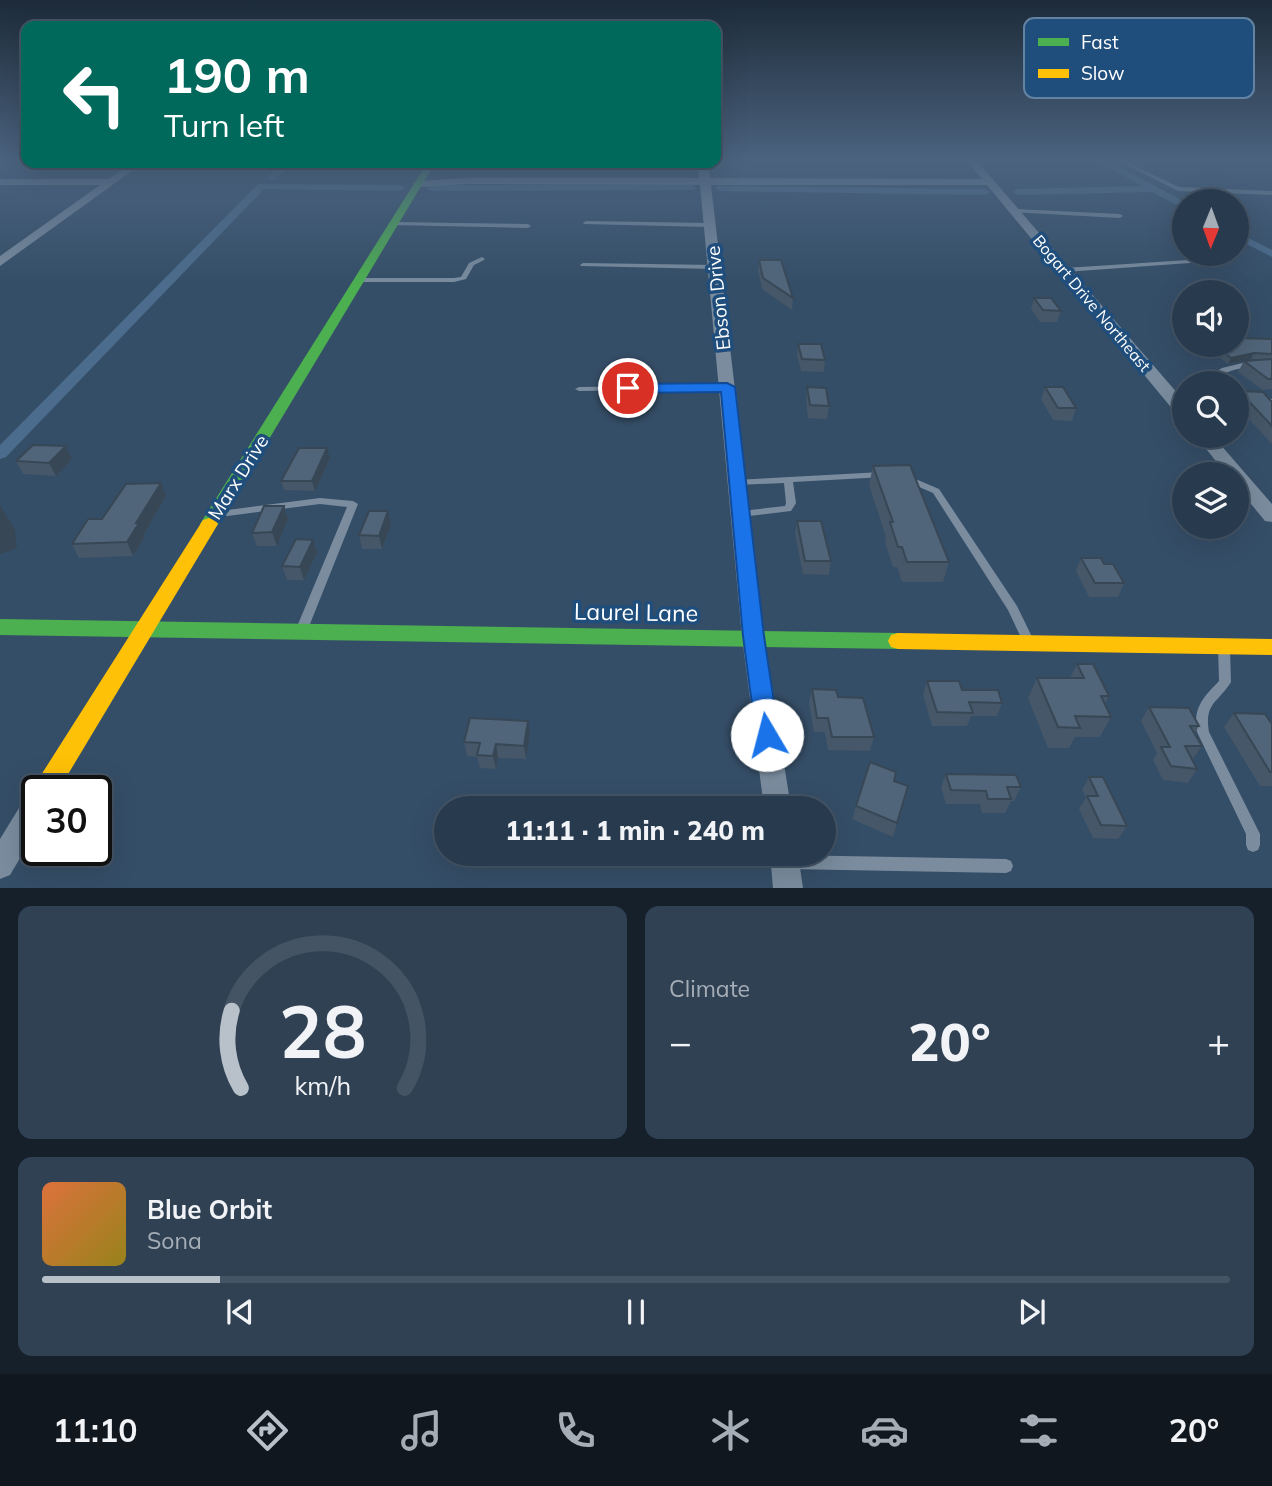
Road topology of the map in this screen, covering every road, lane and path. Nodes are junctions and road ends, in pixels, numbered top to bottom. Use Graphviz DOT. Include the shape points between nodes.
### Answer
graph roads {
  1 [pos="83,202"];
  2 [pos="407,202"];
  3 [pos="707,202"];
  4 [pos="1007,202"];
  5 [pos="1014,211"];
  6 [pos="1120,216"];
  7 [pos="586,223"];
  8 [pos="394,224"];
  9 [pos="710,225"];
  10 [pos="528,226"];
  11 [pos="482,259"];
  12 [pos="0,262"];
  13 [pos="1172,263"];
  14 [pos="583,265"];
  15 [pos="715,267"];
  16 [pos="1065,270"];
  17 [pos="360,280"];
  18 [pos="1272,364"];
  19 [pos="1221,371"];
  20 [pos="727,387"];
  21 [pos="579,389"];
  22 [pos="1172,389"];
  23 [pos="1249,397"];
  24 [pos="1272,401"];
  25 [pos="1214,448"];
  26 [pos="1226,462"];
  27 [pos="788,481"];
  28 [pos="737,482"];
  29 [pos="1249,489"];
  30 [pos="741,514"];
  31 [pos="215,515"];
  32 [pos="1272,516"];
  33 [pos="0,627"];
  34 [pos="143,629"];
  35 [pos="301,631"];
  36 [pos="753,636"];
  37 [pos="1028,642"];
  38 [pos="1224,646"];
  39 [pos="1272,647"];
  40 [pos="55,775"];
  41 [pos="776,796"];
  42 [pos="21,830"];
  43 [pos="1253,845"];
  44 [pos="0,865"];
  45 [pos="1006,866"];
  46 [pos="786,868"];
  1 -- 12 [label="street"];
  2 -- 8 [label="street, Marx Drive"];
  3 -- 9 [label="street, Ebson Drive"];
  4 -- 5 [label="street, Bogart Drive Northeast"];
  5 -- 6 [label="lane"];
  5 -- 16 [label="street, Bogart Drive Northeast"];
  7 -- 9 [label="lane"];
  8 -- 10 [label="lane"];
  8 -- 17 [label="street, Marx Drive"];
  9 -- 15 [label="street, Ebson Drive"];
  11 -- 17 [label="lane" via="471,264 464,278 454,280"];
  13 -- 16 [label="lane"];
  14 -- 15 [label="lane"];
  15 -- 20 [label="street, Ebson Drive"];
  16 -- 22 [label="street, Bogart Drive Northeast"];
  17 -- 31 [label="street, Marx Drive"];
  18 -- 19 [label="lane" via="1236,364"];
  20 -- 21 [label="lane"];
  20 -- 28 [label="street, Ebson Drive"];
  23 -- 24 [label="lane"];
  25 -- 26 [label="street"];
  27 -- 28 [label="lane"];
  27 -- 30 [label="lane" via="788,509"];
  27 -- 37 [label="lane" via="894,475 917,480 936,491 1013,610"];
  28 -- 30 [label="street, Ebson Drive"];
  29 -- 32 [label="street"];
  30 -- 36 [label="street, Ebson Drive"];
  31 -- 34 [label="street, Marx Drive"];
  31 -- 35 [label="lane" via="320,501 353,504"];
  33 -- 34 [label="street, Laurel Lane"];
  34 -- 35 [label="street, Laurel Lane"];
  34 -- 40 [label="street, Marx Drive"];
  35 -- 36 [label="street, Laurel Lane"];
  36 -- 37 [label="street, Laurel Lane"];
  36 -- 41 [label="street, Ebson Drive"];
  37 -- 38 [label="street, Laurel Lane"];
  38 -- 39 [label="street, Laurel Lane"];
  38 -- 43 [label="lane" via="1225,682 1199,716 1253,834"];
  42 -- 44 [label="street"];
  45 -- 46 [label="lane"];
}
